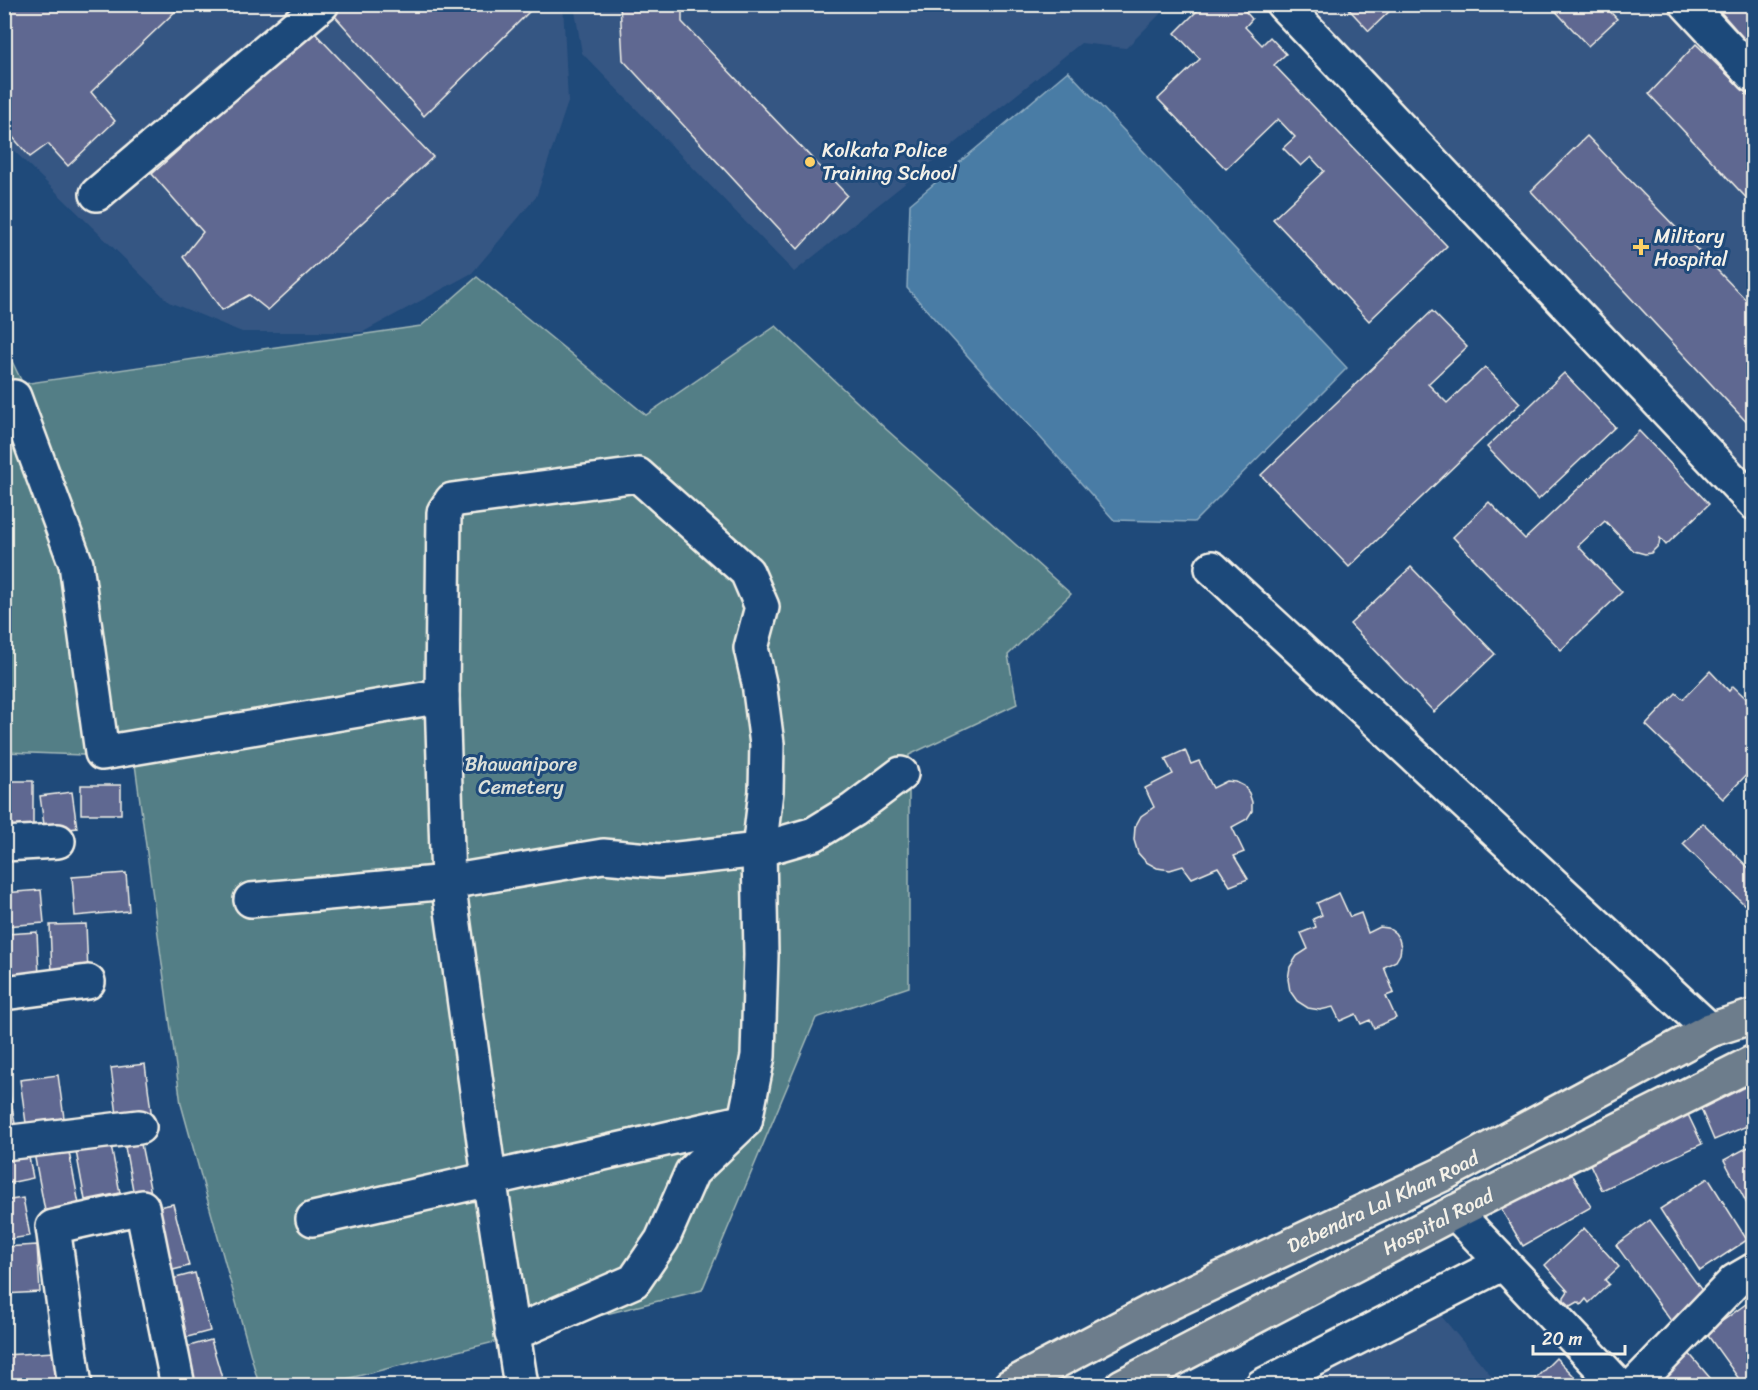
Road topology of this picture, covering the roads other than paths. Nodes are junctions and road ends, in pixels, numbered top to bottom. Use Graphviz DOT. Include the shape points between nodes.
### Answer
graph roads {
  1 [pos="322,4"];
  2 [pos="1284,4"];
  3 [pos="1687,4"];
  4 [pos="1754,76"];
  5 [pos="97,194"];
  6 [pos="14,397"];
  7 [pos="1754,503"];
  8 [pos="1212,568"];
  9 [pos="442,696"];
  10 [pos="901,774"];
  11 [pos="58,841"];
  12 [pos="4,844"];
  13 [pos="759,850"];
  14 [pos="448,882"];
  15 [pos="251,900"];
  16 [pos="88,982"];
  17 [pos="4,993"];
  18 [pos="1754,1016"];
  19 [pos="1710,1030"];
  20 [pos="1754,1062"];
  21 [pos="745,1120"];
  22 [pos="139,1127"];
  23 [pos="4,1143"];
  24 [pos="489,1177"];
  25 [pos="1455,1212"];
  26 [pos="313,1219"];
  27 [pos="1503,1263"];
  28 [pos="1754,1270"];
  29 [pos="512,1334"];
  30 [pos="1142,1381"];
  31 [pos="75,1386"];
  32 [pos="178,1386"];
  33 [pos="521,1386"];
  34 [pos="1010,1386"];
  35 [pos="1262,1386"];
  36 [pos="1619,1386"];
  37 [pos="1634,1386"];
  1 -- 5 [label="street"];
  2 -- 7 [label="street"];
  3 -- 4 [label="street"];
  6 -- 9 [label="street" via="76,564 102,753"];
  8 -- 19 [label="street"];
  9 -- 13 [label="street" via="444,512 452,500 638,475 747,572 762,607 751,648 767,744"];
  9 -- 14 [label="street"];
  10 -- 13 [label="street" via="814,834"];
  11 -- 12 [label="street"];
  13 -- 14 [label="street" via="660,861 603,856"];
  13 -- 21 [label="street" via="758,1056"];
  14 -- 15 [label="street"];
  14 -- 24 [label="street"];
  16 -- 17 [label="street"];
  18 -- 19 [label="main road, Debendra Lal Khan Road"];
  19 -- 34 [label="main road, Debendra Lal Khan Road" via="1445,1173 1148,1313"];
  20 -- 25 [label="main road, Hospital Road"];
  21 -- 24 [label="street"];
  21 -- 29 [label="street" via="692,1172 662,1240 634,1281"];
  22 -- 23 [label="street"];
  24 -- 26 [label="street"];
  24 -- 29 [label="street"];
  25 -- 27 [label="street"];
  25 -- 30 [label="main road, Hospital Road"];
  27 -- 35 [label="street"];
  27 -- 36 [label="street"];
  28 -- 37 [label="street" via="1735,1281"];
  29 -- 33 [label="street"];
  31 -- 32 [label="street" via="53,1227 142,1207"];
}
